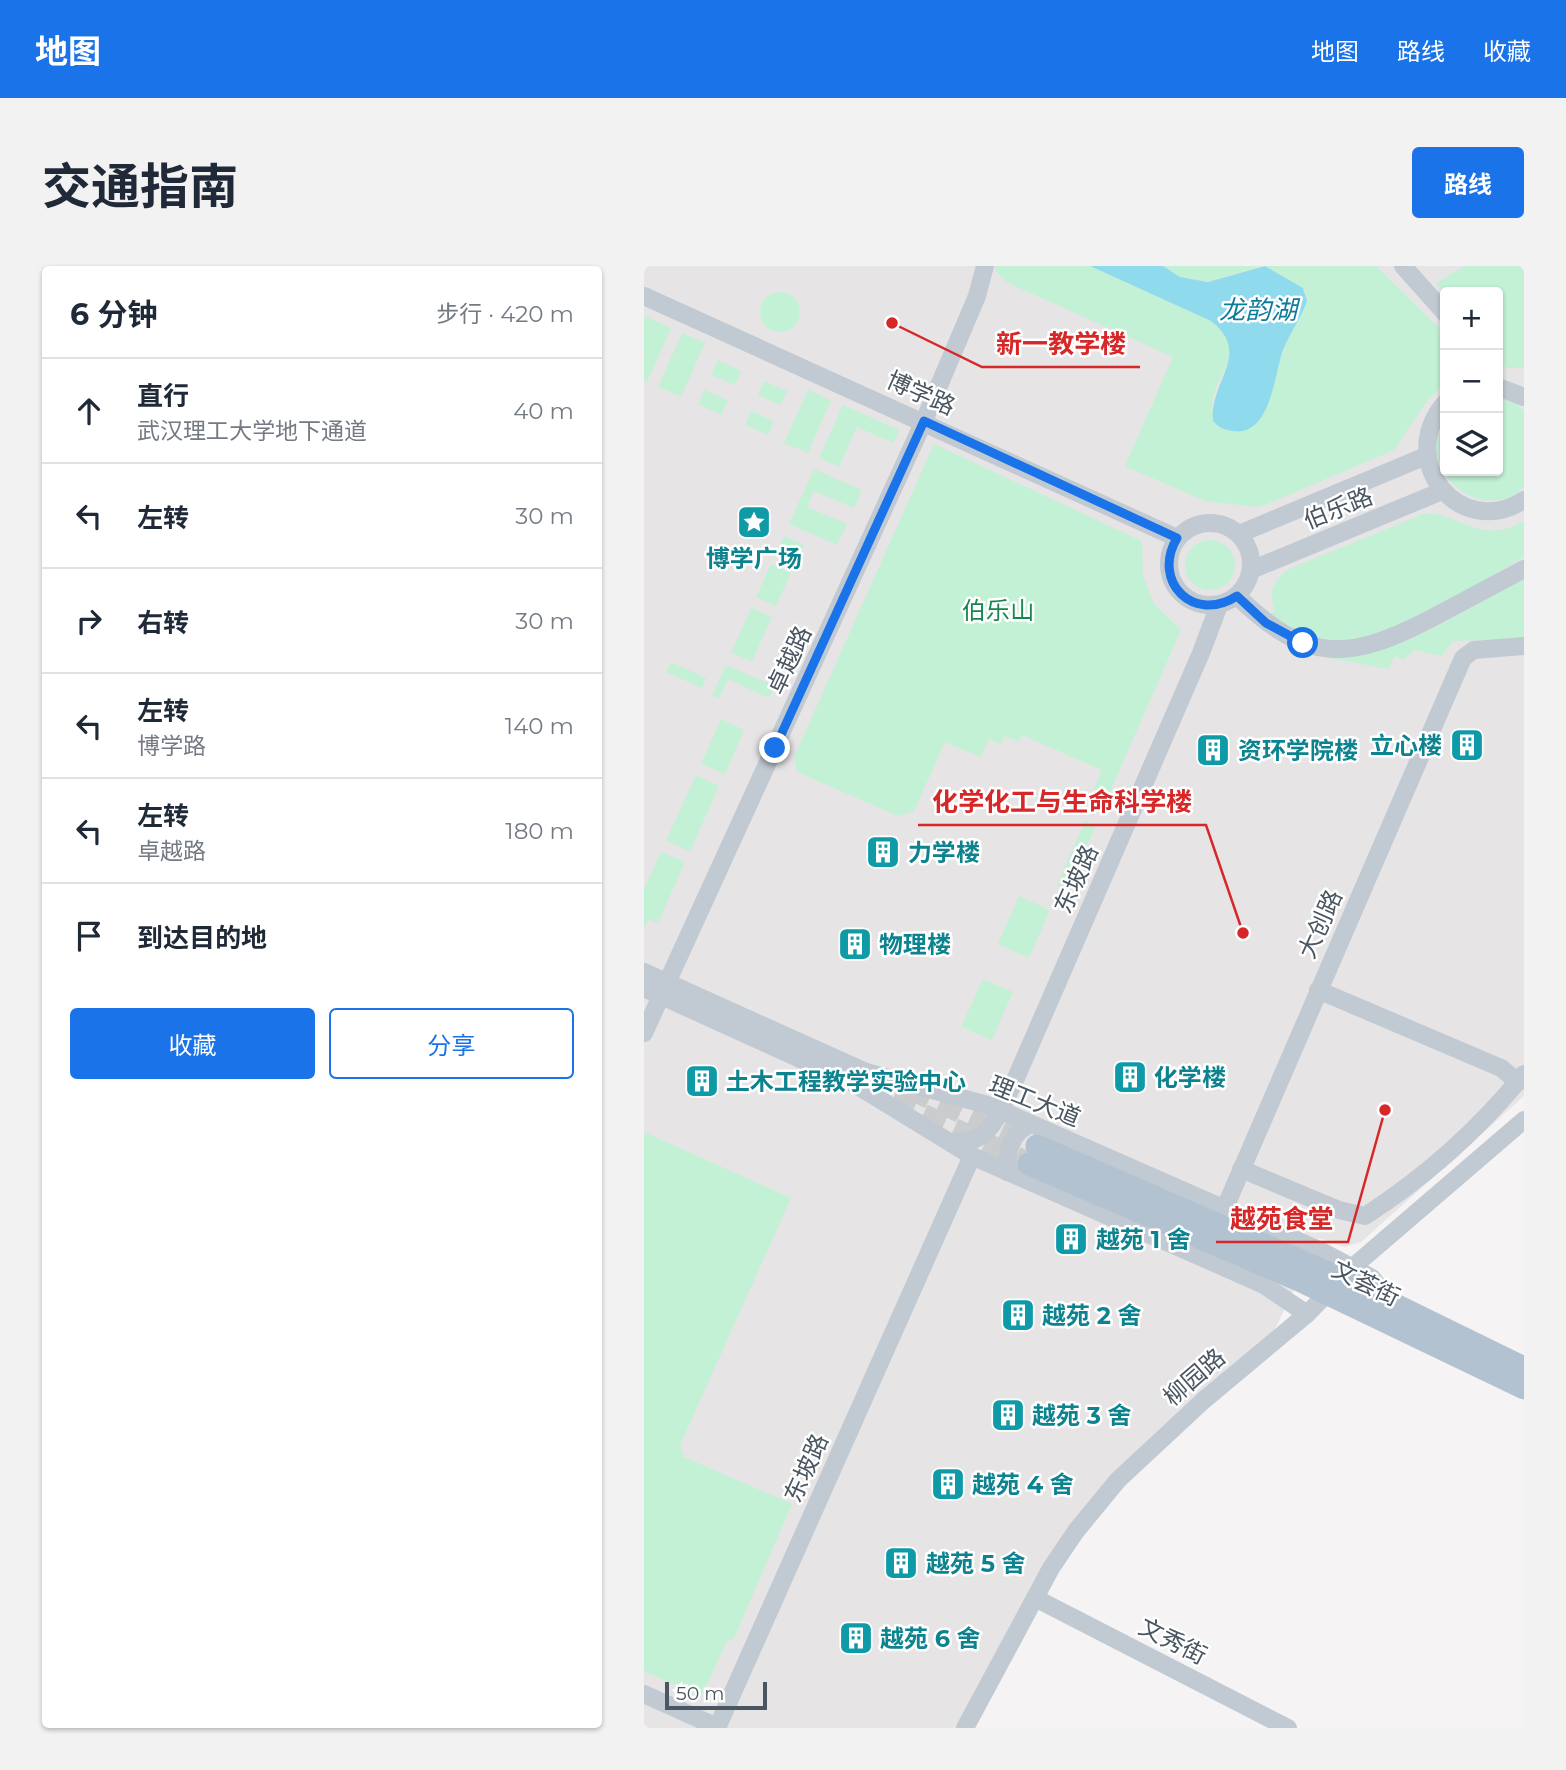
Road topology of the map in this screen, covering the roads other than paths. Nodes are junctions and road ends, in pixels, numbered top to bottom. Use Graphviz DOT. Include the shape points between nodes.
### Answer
graph roads {
  1 [pos="985,266"];
  2 [pos="1403,266"];
  3 [pos="644,296"];
  4 [pos="1440,307"];
  5 [pos="1503,389"];
  6 [pos="1524,397"];
  7 [pos="1440,411"];
  8 [pos="924,421"];
  9 [pos="1426,456"];
  10 [pos="1443,491"];
  11 [pos="1524,500"];
  12 [pos="1239,534"];
  13 [pos="1177,538"];
  14 [pos="1524,569"];
  15 [pos="1251,570"];
  16 [pos="1237,596"];
  17 [pos="1214,605"];
  18 [pos="1524,646"];
  19 [pos="644,972"];
  20 [pos="657,989"];
  21 [pos="1318,989"];
  22 [pos="644,1033"];
  23 [pos="1521,1078"];
  24 [pos="995,1108"];
  25 [pos="1524,1120"];
  26 [pos="950,1142"];
  27 [pos="1032,1145"];
  28 [pos="972,1156"];
  29 [pos="1241,1169"];
  30 [pos="1007,1172"];
  31 [pos="1224,1210"];
  32 [pos="1341,1279"];
  33 [pos="1307,1314"];
  34 [pos="1524,1368"];
  35 [pos="1524,1388"];
  36 [pos="1035,1598"];
  37 [pos="644,1694"];
  38 [pos="717,1727"];
  39 [pos="965,1728"];
  40 [pos="1288,1728"];
  1 -- 8 [label="street, 卓越路" via="977,296"];
  2 -- 4 [label="street"];
  3 -- 8 [label="street, 博学路"];
  5 -- 6 [label="street"];
  7 -- 9 [label="street" via="1429,428"];
  8 -- 13 [label="street, 博学路"];
  8 -- 20 [label="street, 卓越路"];
  9 -- 10 [label="street"];
  9 -- 12 [label="street, 伯乐路"];
  10 -- 11 [label="street" via="1480,510 1508,508"];
  10 -- 15 [label="street, 伯乐路"];
  12 -- 13 [label="street" via="1224,525 1207,523 1191,527"];
  12 -- 15 [label="street" via="1248,547"];
  13 -- 17 [label="street" via="1170,553 1171,578 1186,598"];
  14 -- 16 [label="street" via="1397,636 1360,649 1332,649 1294,640 1266,623"];
  15 -- 16 [label="street"];
  16 -- 17 [label="street"];
  17 -- 24 [label="street, 东坡路"];
  18 -- 21 [label="street, 大创路" via="1474,650 1463,658"];
  19 -- 20 [label="street, 理工大道"];
  20 -- 22 [label="street, 卓越路"];
  20 -- 24 [label="street, 理工大道" via="866,1072"];
  20 -- 26 [label="street, 理工大道" via="853,1083"];
  21 -- 23 [label="street"];
  21 -- 29 [label="street, 大创路"];
  23 -- 29 [label="street" via="1454,1146 1394,1198 1365,1216 1339,1210"];
  24 -- 26 [label="street, 东坡路" via="978,1140"];
  24 -- 27 [label="street, 理工大道"];
  25 -- 32 [label="street, 柳园路"];
  26 -- 28 [label="street, 理工大道"];
  27 -- 30 [label="street" via="1021,1129 1011,1144"];
  27 -- 31 [label="street, 理工大道"];
  27 -- 32 [label="main road, 文荟街"];
  28 -- 30 [label="street, 理工大道"];
  28 -- 38 [label="street, 东坡路"];
  29 -- 31 [label="street, 大创路"];
  30 -- 33 [label="street, 理工大道" via="1264,1285"];
  31 -- 32 [label="street, 理工大道"];
  32 -- 33 [label="street, 柳园路"];
  32 -- 34 [label="main road, 文荟街"];
  32 -- 35 [label="main road, 文荟街"];
  33 -- 36 [label="street, 柳园路" via="1204,1399 1118,1480 1076,1531"];
  36 -- 39 [label="street, 柳园路"];
  36 -- 40 [label="street, 文秀街"];
  37 -- 38 [label="street, 东坡路"];
}
